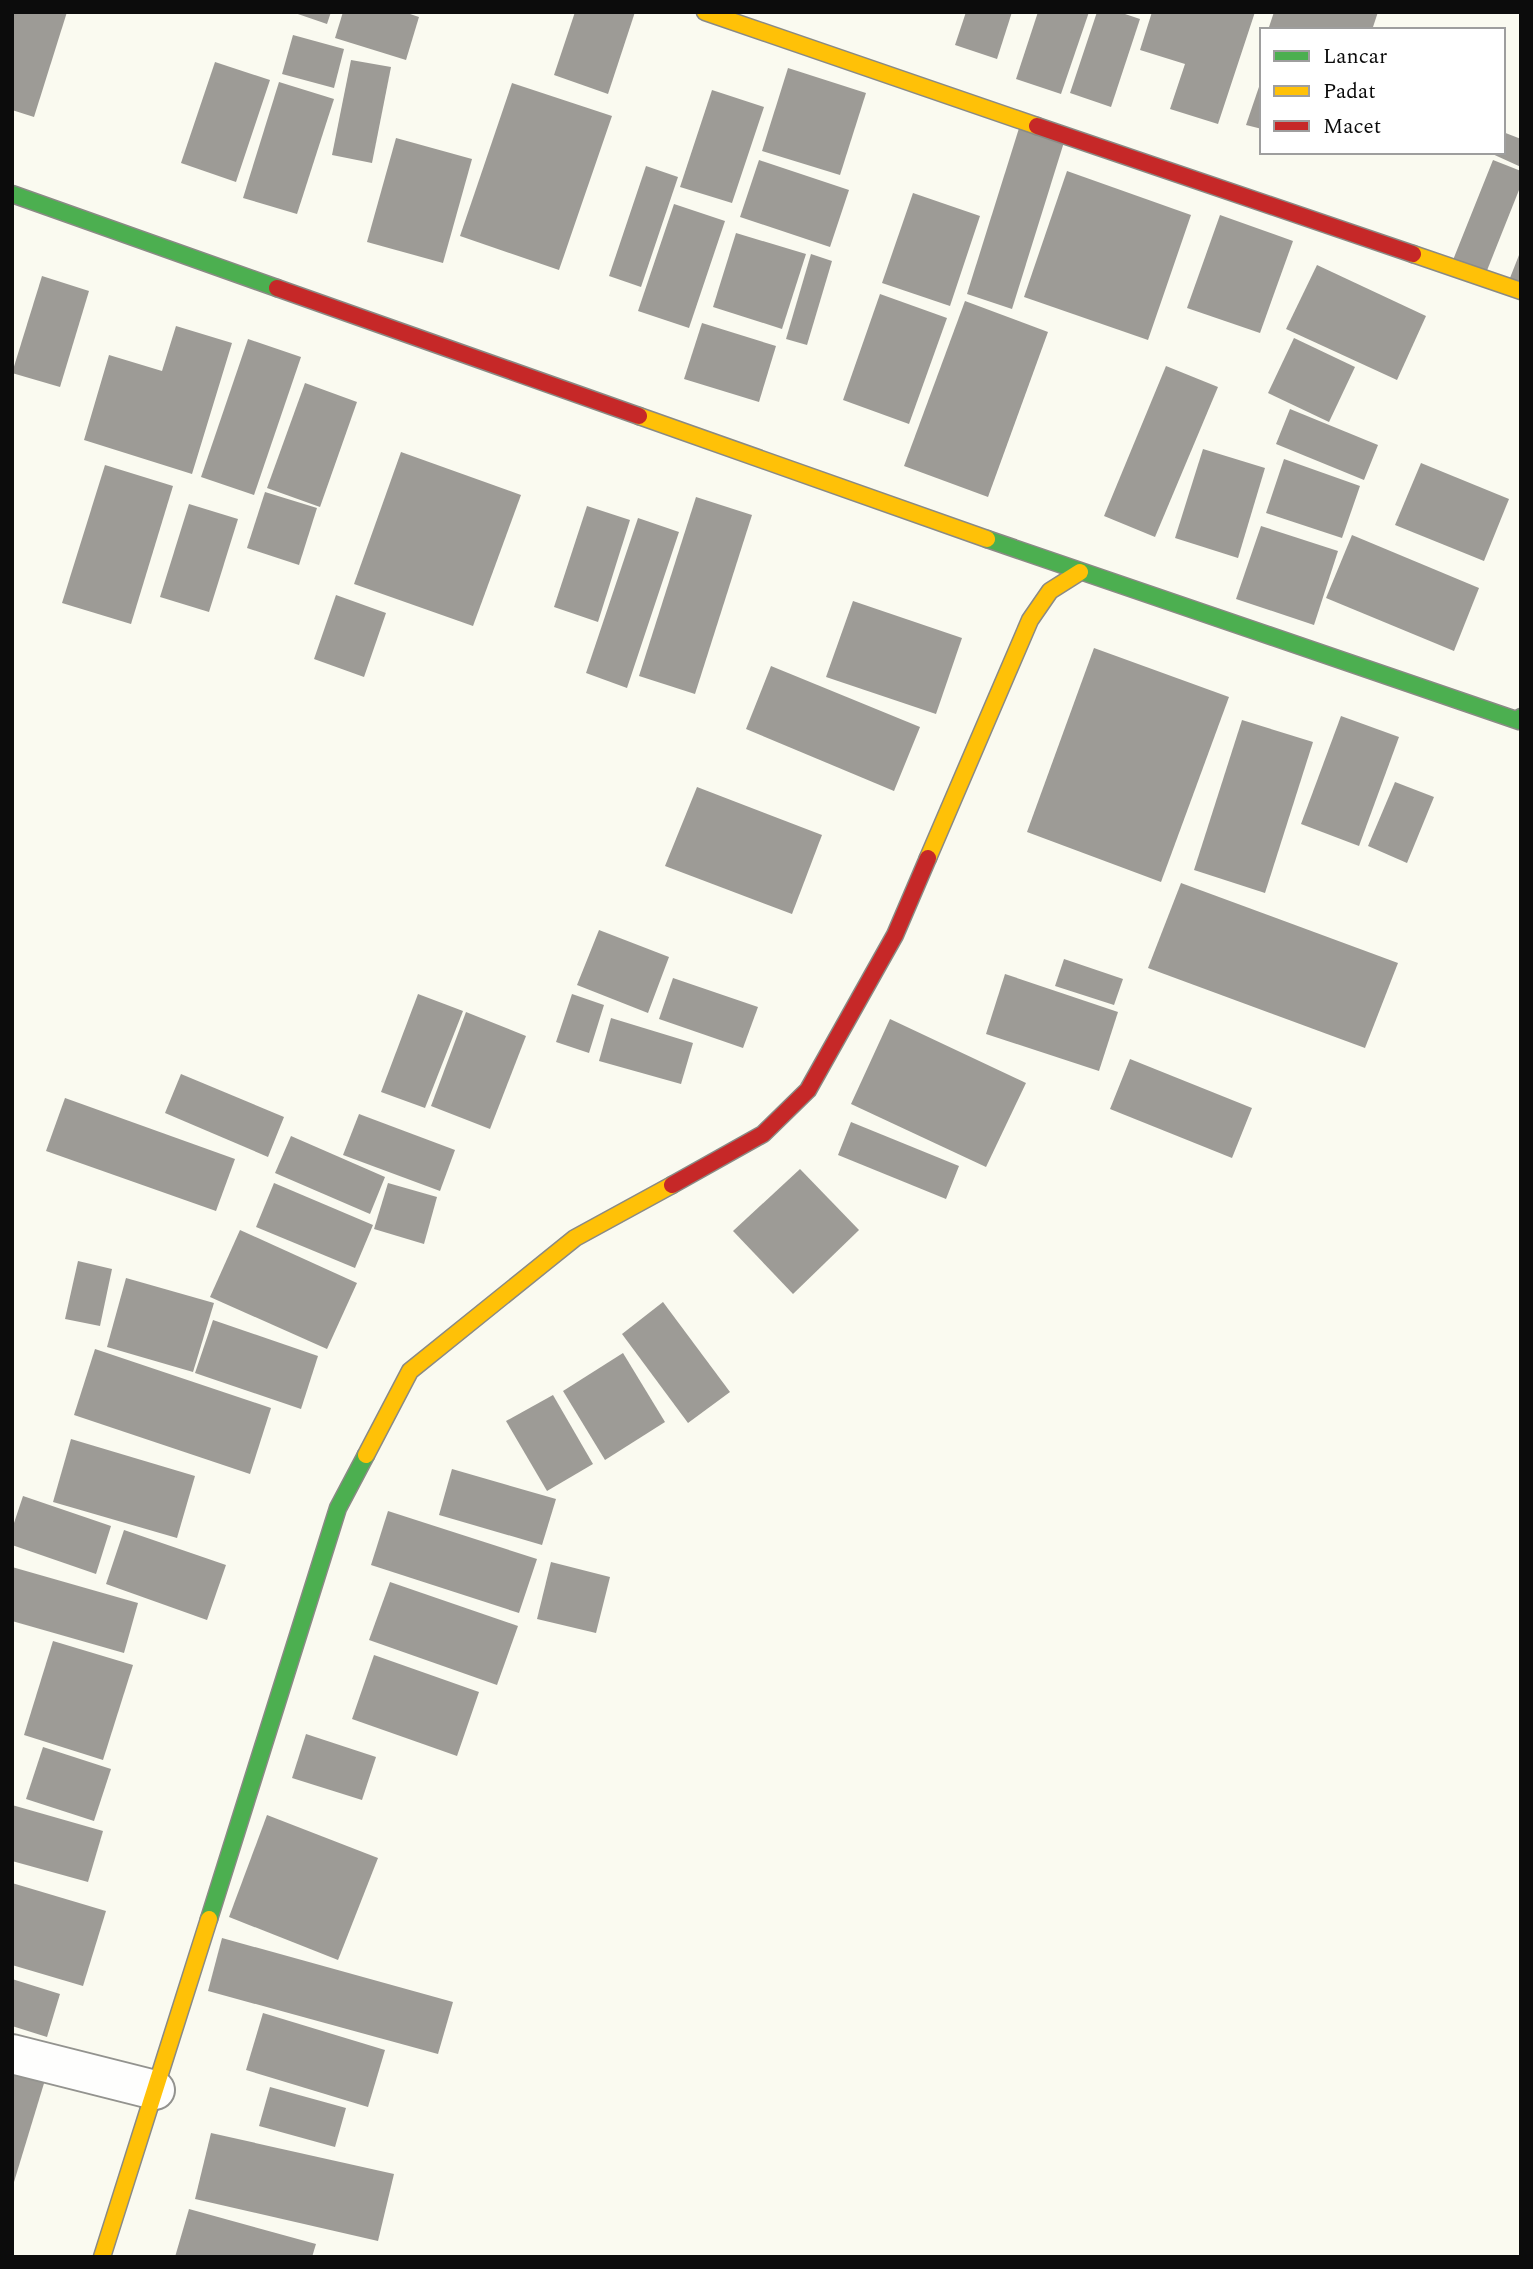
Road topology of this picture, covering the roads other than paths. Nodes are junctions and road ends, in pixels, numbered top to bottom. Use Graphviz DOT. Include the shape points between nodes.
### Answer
graph roads {
  1 [pos="705,12"];
  2 [pos="12,194"];
  3 [pos="1521,291"];
  4 [pos="1080,572"];
  5 [pos="1520,720"];
  6 [pos="12,2054"];
  7 [pos="155,2090"];
  8 [pos="102,2257"];
  1 -- 3 [label="street"];
  2 -- 4 [label="street"];
  4 -- 5 [label="street"];
  4 -- 7 [label="street" via="1061,579 1030,620 895,935 808,1090 763,1134 575,1238 410,1371 338,1508"];
  6 -- 7 [label="street"];
  7 -- 8 [label="street"];
}
